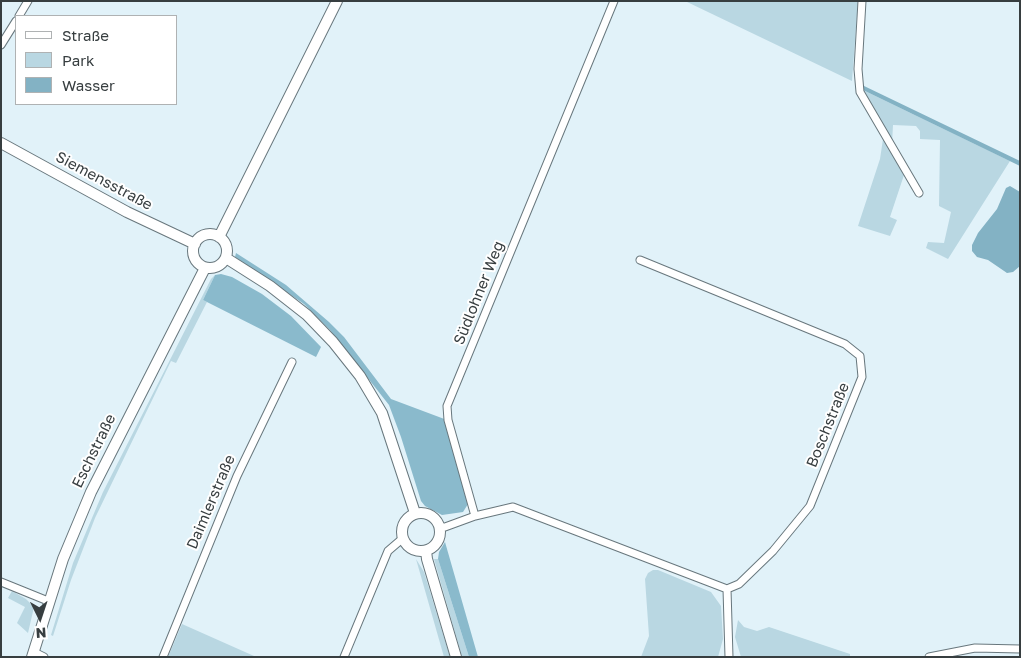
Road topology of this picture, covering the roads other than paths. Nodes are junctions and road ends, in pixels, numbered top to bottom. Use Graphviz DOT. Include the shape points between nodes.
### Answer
graph roads {
  1 [pos="28,1"];
  2 [pos="337,1"];
  3 [pos="614,1"];
  4 [pos="862,1"];
  5 [pos="20,15"];
  6 [pos="15,23"];
  7 [pos="1,45"];
  8 [pos="1,143"];
  9 [pos="919,193"];
  10 [pos="219,237"];
  11 [pos="195,244"];
  12 [pos="226,258"];
  13 [pos="640,260"];
  14 [pos="205,268"];
  15 [pos="292,362"];
  16 [pos="415,513"];
  17 [pos="475,516"];
  18 [pos="440,527"];
  19 [pos="402,539"];
  20 [pos="426,551"];
  21 [pos="1,582"];
  22 [pos="727,588"];
  23 [pos="48,601"];
  24 [pos="1020,649"];
  25 [pos="33,654"];
  26 [pos="44,657"];
  27 [pos="162,657"];
  28 [pos="344,657"];
  29 [pos="456,657"];
  30 [pos="729,657"];
  31 [pos="929,657"];
  1 -- 5 [label="street"];
  2 -- 10 [label="main road"];
  3 -- 17 [label="street, Südlohner Weg" via="447,406"];
  4 -- 9 [label="street" via="858,69 860,92"];
  6 -- 7 [label="street"];
  8 -- 11 [label="main road, Siemensstraße" via="127,212"];
  10 -- 11 [label="main road" via="208,234"];
  10 -- 12 [label="main road" via="226,246"];
  11 -- 14 [label="main road" via="193,255"];
  12 -- 14 [label="main road" via="217,267"];
  12 -- 16 [label="main road" via="307,315 360,376 382,413"];
  13 -- 22 [label="street, Boschstraße" via="845,344 860,356 862,377 810,506 773,551 739,584"];
  14 -- 23 [label="main road, Eschstraße" via="91,492"];
  15 -- 27 [label="street, Daimlerstraße" via="246,456"];
  16 -- 18 [label="main road" via="433,517"];
  16 -- 19 [label="main road" via="402,526"];
  17 -- 18 [label="street"];
  17 -- 22 [label="street" via="513,507"];
  18 -- 20 [label="main road" via="438,541"];
  19 -- 20 [label="main road" via="412,550"];
  19 -- 28 [label="street" via="388,550"];
  20 -- 29 [label="main road"];
  21 -- 23 [label="street"];
  22 -- 30 [label="street"];
  23 -- 25 [label="main road, Eschstraße"];
  24 -- 31 [label="street" via="975,648"];
  25 -- 26 [label="street"];
}
